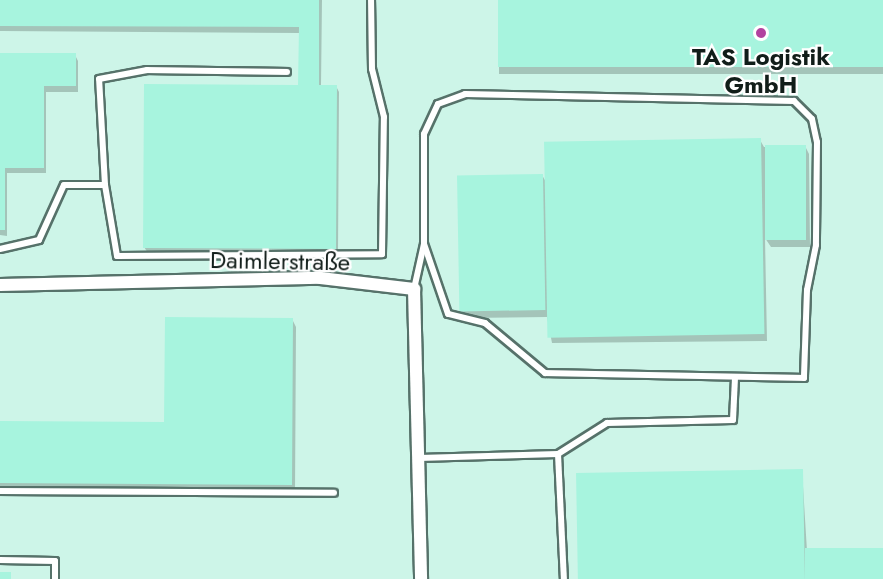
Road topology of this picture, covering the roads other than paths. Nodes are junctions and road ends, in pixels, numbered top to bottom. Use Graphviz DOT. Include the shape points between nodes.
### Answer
graph roads {
  1 [pos="371,0"];
  2 [pos="287,72"];
  3 [pos="105,185"];
  4 [pos="424,244"];
  5 [pos="0,249"];
  6 [pos="0,285"];
  7 [pos="414,289"];
  8 [pos="735,377"];
  9 [pos="558,454"];
  10 [pos="418,458"];
  11 [pos="0,491"];
  12 [pos="334,494"];
  13 [pos="0,560"];
  14 [pos="55,579"];
  15 [pos="421,579"];
  16 [pos="564,579"];
  1 -- 3 [label="lane" via="372,69 384,117 382,254 117,256"];
  2 -- 3 [label="lane" via="147,70 99,78"];
  3 -- 5 [label="lane" via="64,185 39,240"];
  4 -- 7 [label="lane"];
  4 -- 8 [label="lane" via="448,314 485,323 545,373"];
  4 -- 8 [label="lane" via="423,134 438,104 465,94 794,101 812,119 817,142 816,245 807,290 804,378"];
  6 -- 7 [label="street, Daimlerstraße" via="320,278"];
  7 -- 10 [label="street"];
  8 -- 9 [label="lane" via="733,420 607,423"];
  9 -- 10 [label="lane"];
  9 -- 16 [label="lane"];
  10 -- 15 [label="street"];
  11 -- 12 [label="lane"];
  13 -- 14 [label="lane" via="55,561"];
}
